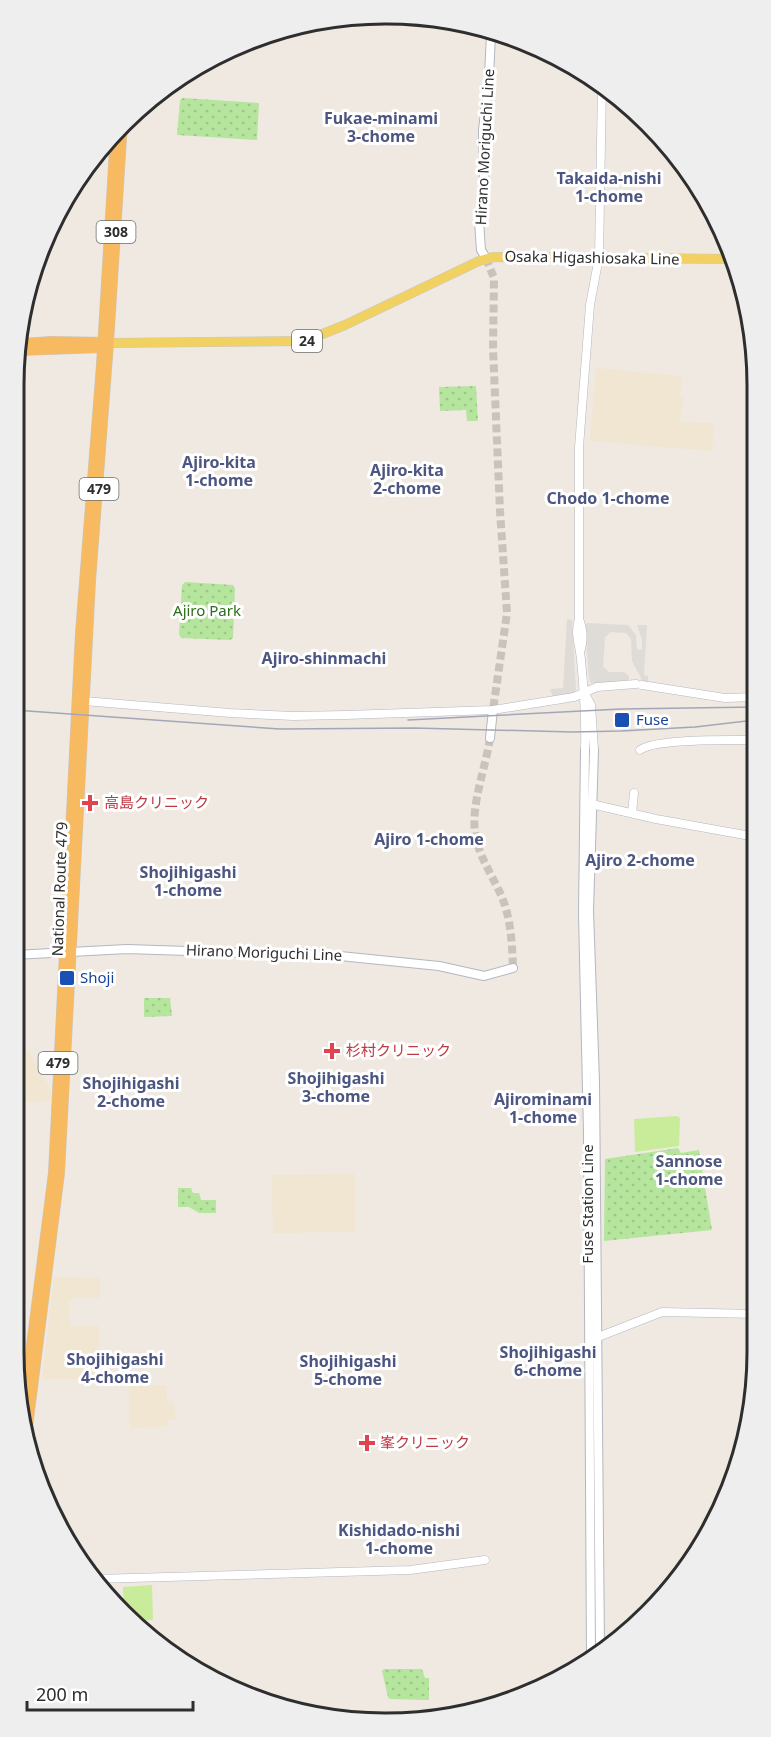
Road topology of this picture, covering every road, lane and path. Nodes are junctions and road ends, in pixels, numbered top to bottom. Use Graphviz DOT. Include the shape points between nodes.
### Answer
graph roads {
  1 [pos="491,40"];
  2 [pos="602,96"];
  3 [pos="122,139"];
  4 [pos="114,147"];
  5 [pos="599,257"];
  6 [pos="486,258"];
  7 [pos="724,259"];
  8 [pos="27,343"];
  9 [pos="105,344"];
  10 [pos="26,351"];
  11 [pos="584,693"];
  12 [pos="747,697"];
  13 [pos="84,701"];
  14 [pos="493,710"];
  15 [pos="490,738"];
  16 [pos="747,740"];
  17 [pos="590,750"];
  18 [pos="640,750"];
  19 [pos="634,793"];
  20 [pos="589,803"];
  21 [pos="632,813"];
  22 [pos="747,835"];
  23 [pos="69,952"];
  24 [pos="24,954"];
  25 [pos="513,968"];
  26 [pos="747,1314"];
  27 [pos="598,1336"];
  28 [pos="588,1340"];
  29 [pos="26,1385"];
  30 [pos="30,1414"];
  31 [pos="485,1560"];
  32 [pos="105,1579"];
  33 [pos="600,1642"];
  34 [pos="591,1649"];
  1 -- 6 [label="main road, Hirano Moriguchi Line" via="479,221 481,250"];
  2 -- 5 [label="street"];
  3 -- 9 [label="highway, 308"];
  4 -- 9 [label="highway, 308"];
  5 -- 6 [label="main road, Osaka Higashiosaka Line / 24"];
  5 -- 7 [label="main road, Osaka Higashiosaka Line / 24"];
  5 -- 11 [label="street" via="590,305 579,447 576,639"];
  6 -- 9 [label="main road, Osaka Higashiosaka Line / 24" via="305,341"];
  8 -- 9 [label="highway"];
  9 -- 10 [label="highway"];
  9 -- 13 [label="highway, National Route 479 / 479"];
  9 -- 23 [label="highway, National Route 479 / 479" via="80,633"];
  11 -- 12 [label="street" via="597,687 639,684 725,698"];
  11 -- 14 [label="street"];
  11 -- 17 [label="street" via="591,705"];
  13 -- 14 [label="street" via="293,716"];
  13 -- 23 [label="highway, National Route 479 / 479"];
  14 -- 15 [label="main road"];
  16 -- 18 [label="street" via="677,742"];
  17 -- 20 [label="main road, Fuse Station Line"];
  19 -- 21 [label="street"];
  20 -- 21 [label="street"];
  20 -- 27 [label="main road, Fuse Station Line"];
  20 -- 28 [label="main road, Fuse Station Line" via="583,914"];
  21 -- 22 [label="street"];
  23 -- 24 [label="main road, Hirano Moriguchi Line"];
  23 -- 25 [label="main road, Hirano Moriguchi Line" via="127,949 340,956 439,966 484,976"];
  23 -- 29 [label="highway, National Route 479 / 479" via="52,1173"];
  23 -- 30 [label="highway, National Route 479 / 479" via="60,1173"];
  26 -- 27 [label="street" via="662,1312"];
  27 -- 28 [label="street"];
  27 -- 33 [label="main road, Fuse Station Line"];
  28 -- 34 [label="main road, Fuse Station Line"];
  31 -- 32 [label="street" via="410,1570"];
}
